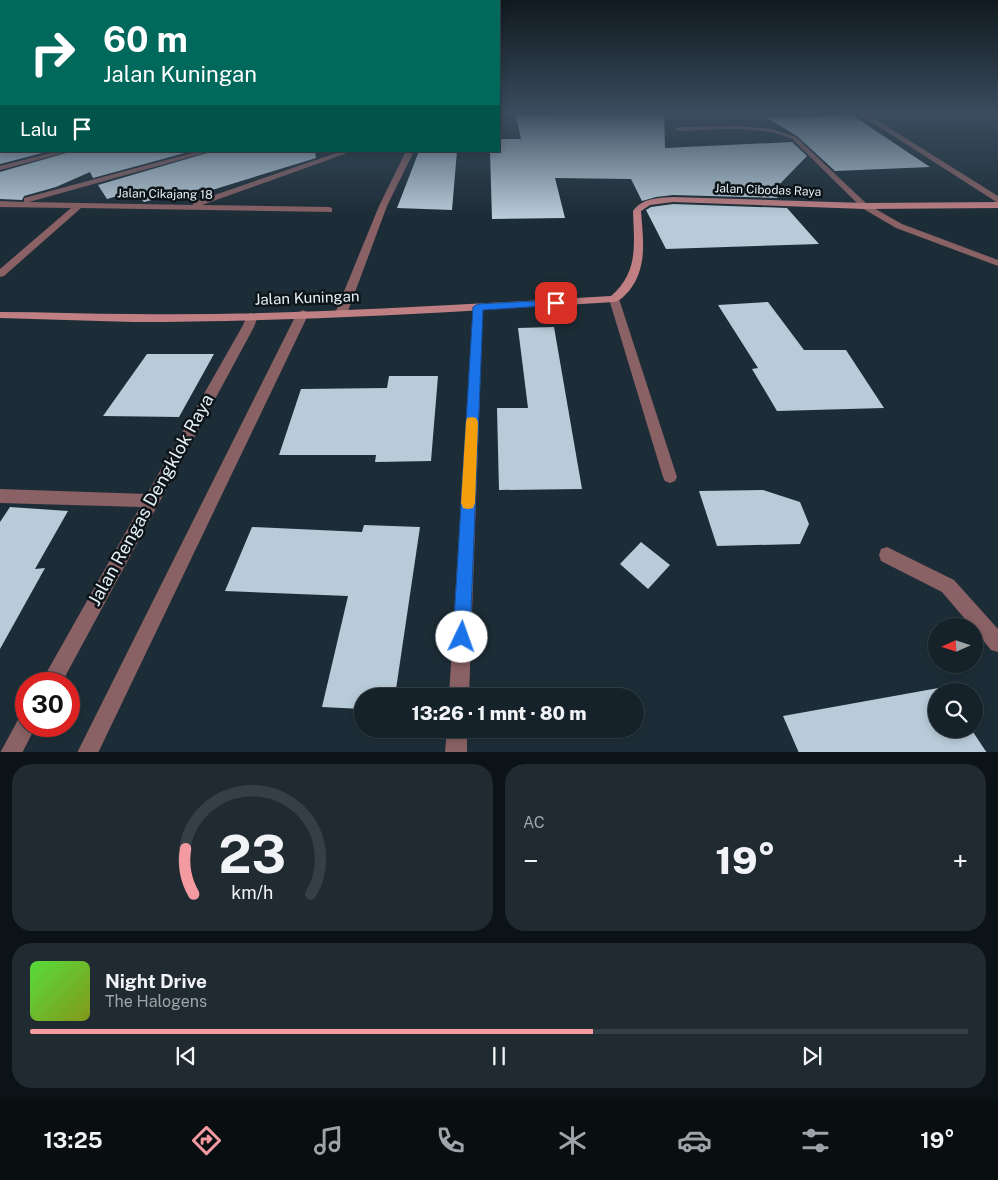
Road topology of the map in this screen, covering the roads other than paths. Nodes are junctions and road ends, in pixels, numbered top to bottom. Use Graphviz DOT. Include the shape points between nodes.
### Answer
graph roads {
  1 [pos="803,147"];
  2 [pos="914,147"];
  3 [pos="64,152"];
  4 [pos="205,152"];
  5 [pos="347,152"];
  6 [pos="410,152"];
  7 [pos="0,168"];
  8 [pos="998,200"];
  9 [pos="0,204"];
  10 [pos="10,205"];
  11 [pos="79,205"];
  12 [pos="865,206"];
  13 [pos="998,206"];
  14 [pos="190,207"];
  15 [pos="329,210"];
  16 [pos="998,263"];
  17 [pos="0,274"];
  18 [pos="614,299"];
  19 [pos="478,307"];
  20 [pos="342,312"];
  21 [pos="303,313"];
  22 [pos="0,315"];
  23 [pos="252,316"];
  24 [pos="670,477"];
  25 [pos="0,496"];
  26 [pos="151,501"];
  27 [pos="887,555"];
  28 [pos="998,643"];
  29 [pos="57,672"];
  30 [pos="459,688"];
  31 [pos="19,737"];
  32 [pos="457,738"];
  33 [pos="10,752"];
  34 [pos="87,752"];
  35 [pos="456,752"];
  1 -- 12 [label="street"];
  2 -- 8 [label="street"];
  3 -- 7 [label="street"];
  4 -- 10 [label="street"];
  5 -- 14 [label="street"];
  6 -- 20 [label="street" via="383,206"];
  9 -- 10 [label="street, Jalan Cikajang 18"];
  10 -- 11 [label="street, Jalan Cikajang 18"];
  11 -- 14 [label="street, Jalan Cikajang 18"];
  11 -- 17 [label="street"];
  12 -- 13 [label="street, Jalan Cibodas Raya"];
  12 -- 16 [label="street" via="899,226"];
  12 -- 18 [label="street, Jalan Cibodas Raya" via="696,200 644,204 637,211 639,265 630,286"];
  14 -- 15 [label="street, Jalan Cikajang 18"];
  18 -- 19 [label="street, Jalan Kuningan"];
  18 -- 24 [label="street"];
  19 -- 20 [label="street, Jalan Kuningan"];
  19 -- 30 [label="street"];
  20 -- 21 [label="street, Jalan Kuningan"];
  21 -- 23 [label="street, Jalan Kuningan"];
  21 -- 34 [label="street"];
  22 -- 23 [label="street, Jalan Kuningan"];
  23 -- 26 [label="street, Jalan Rengas Dengklok Raya"];
  25 -- 26 [label="street"];
  26 -- 29 [label="street, Jalan Rengas Dengklok Raya"];
  27 -- 28 [label="street" via="948,586"];
  31 -- 33 [label="street"];
  32 -- 35 [label="street"];
}
